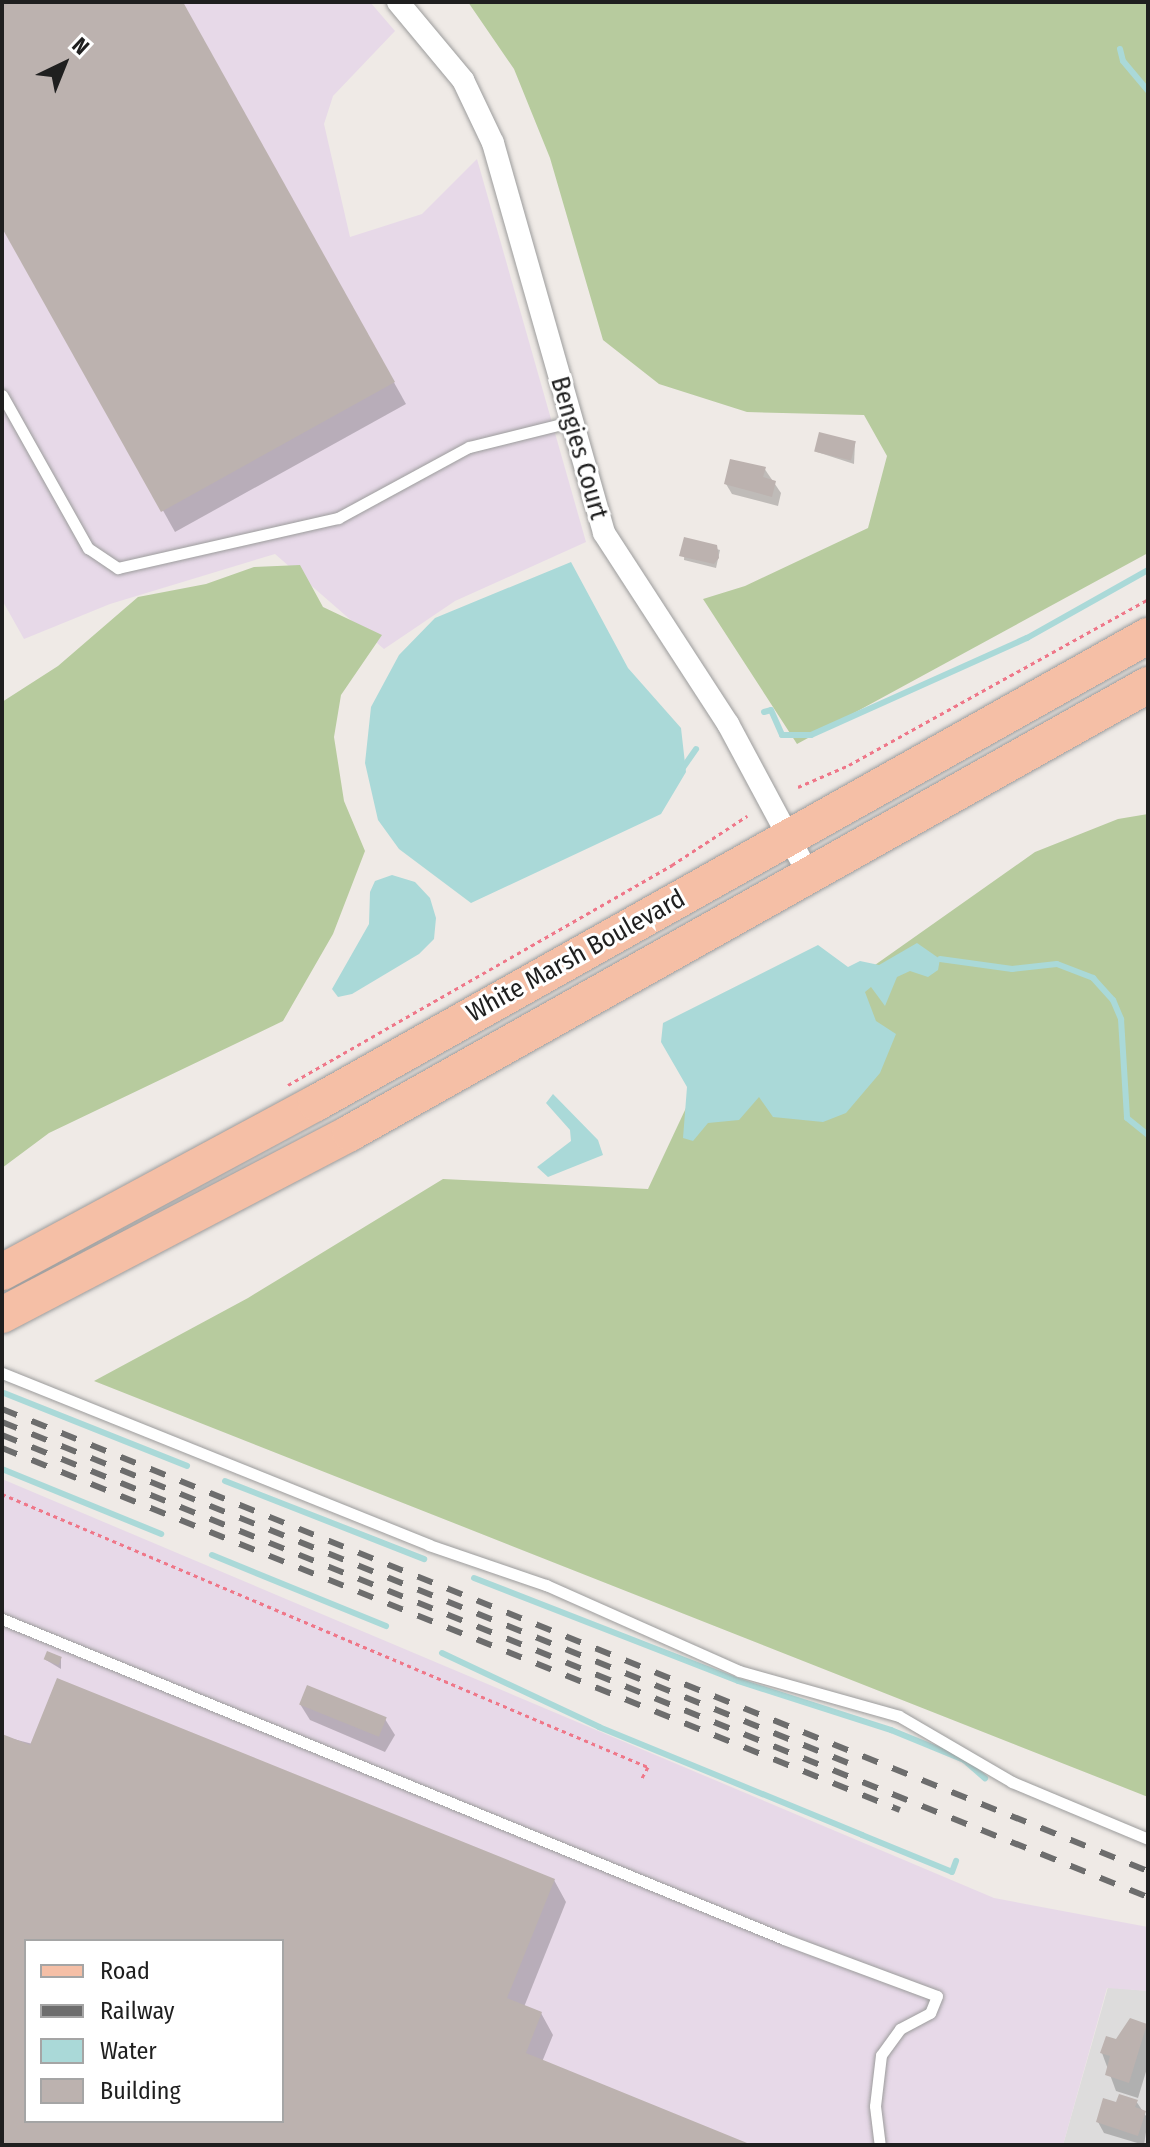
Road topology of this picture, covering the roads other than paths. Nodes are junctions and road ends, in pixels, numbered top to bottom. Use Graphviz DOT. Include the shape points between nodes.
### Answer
graph roads {
  1 [pos="398,2"];
  2 [pos="2,395"];
  3 [pos="570,422"];
  4 [pos="1148,636"];
  5 [pos="1148,685"];
  6 [pos="789,837"];
  7 [pos="809,875"];
  8 [pos="2,1272"];
  9 [pos="2,1315"];
  10 [pos="2,1373"];
  11 [pos="2,1619"];
  12 [pos="1148,1839"];
  13 [pos="880,2145"];
  1 -- 3 [label="street, Bengies Court" via="463,80 493,143"];
  2 -- 3 [label="lane" via="88,548 118,568 338,518 469,447"];
  3 -- 6 [label="street, Bengies Court" via="594,507 617,558 711,697"];
  4 -- 6 [label="main road, White Marsh Boulevard"];
  5 -- 7 [label="main road, White Marsh Boulevard"];
  6 -- 7 [label="street, Bengies Court"];
  6 -- 8 [label="main road, White Marsh Boulevard"];
  7 -- 9 [label="main road, White Marsh Boulevard" via="350,1133"];
  10 -- 12 [label="lane" via="429,1545 546,1585 739,1671 899,1716 1012,1782"];
  11 -- 13 [label="lane" via="784,1939 937,1996 930,2013 900,2029 881,2055 875,2106"];
}
